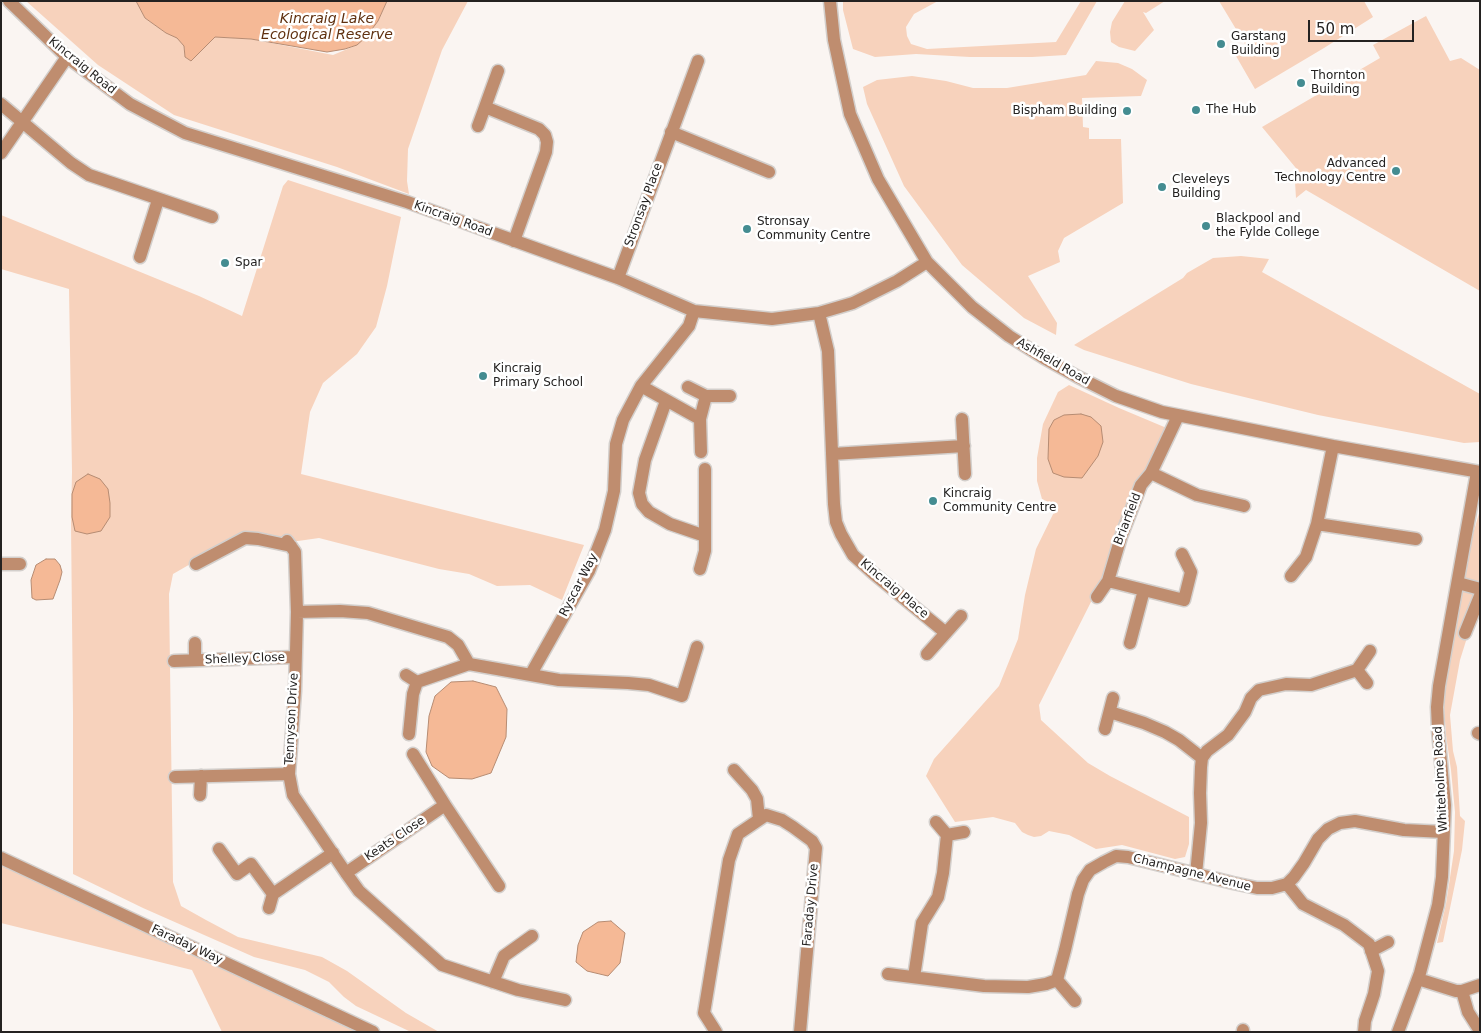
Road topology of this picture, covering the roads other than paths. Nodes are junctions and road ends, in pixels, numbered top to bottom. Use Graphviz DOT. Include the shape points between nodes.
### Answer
graph roads {
  1 [pos="8,1"];
  2 [pos="830,1"];
  3 [pos="67,57"];
  4 [pos="698,60"];
  5 [pos="498,71"];
  6 [pos="1,104"];
  7 [pos="485,107"];
  8 [pos="23,121"];
  9 [pos="478,126"];
  10 [pos="671,132"];
  11 [pos="1,153"];
  12 [pos="769,172"];
  13 [pos="158,200"];
  14 [pos="212,218"];
  15 [pos="514,241"];
  16 [pos="140,257"];
  17 [pos="926,262"];
  18 [pos="618,278"];
  19 [pos="694,311"];
  20 [pos="818,313"];
  21 [pos="641,386"];
  22 [pos="688,386"];
  23 [pos="706,396"];
  24 [pos="730,396"];
  25 [pos="666,401"];
  26 [pos="1178,416"];
  27 [pos="700,419"];
  28 [pos="962,419"];
  29 [pos="964,446"];
  30 [pos="1333,446"];
  31 [pos="702,452"];
  32 [pos="832,454"];
  33 [pos="705,469"];
  34 [pos="1478,472"];
  35 [pos="1151,473"];
  36 [pos="965,474"];
  37 [pos="1244,506"];
  38 [pos="1317,524"];
  39 [pos="704,536"];
  40 [pos="1416,539"];
  41 [pos="1182,554"];
  42 [pos="1,564"];
  43 [pos="20,564"];
  44 [pos="196,564"];
  45 [pos="700,569"];
  46 [pos="1291,576"];
  47 [pos="1108,581"];
  48 [pos="1458,583"];
  49 [pos="1480,589"];
  50 [pos="1144,590"];
  51 [pos="1480,596"];
  52 [pos="1097,597"];
  53 [pos="297,612"];
  54 [pos="961,616"];
  55 [pos="946,633"];
  56 [pos="1465,633"];
  57 [pos="195,643"];
  58 [pos="1130,643"];
  59 [pos="697,648"];
  60 [pos="1370,651"];
  61 [pos="927,654"];
  62 [pos="295,657"];
  63 [pos="195,660"];
  64 [pos="174,661"];
  65 [pos="470,664"];
  66 [pos="1357,670"];
  67 [pos="531,674"];
  68 [pos="406,675"];
  69 [pos="418,682"];
  70 [pos="1367,683"];
  71 [pos="1113,698"];
  72 [pos="1110,712"];
  73 [pos="1105,729"];
  74 [pos="409,734"];
  75 [pos="413,754"];
  76 [pos="1202,758"];
  77 [pos="734,770"];
  78 [pos="289,774"];
  79 [pos="201,776"];
  80 [pos="175,777"];
  81 [pos="200,795"];
  82 [pos="445,805"];
  83 [pos="759,818"];
  84 [pos="936,822"];
  85 [pos="964,832"];
  86 [pos="1444,832"];
  87 [pos="947,835"];
  88 [pos="219,849"];
  89 [pos="333,853"];
  90 [pos="1,858"];
  91 [pos="346,873"];
  92 [pos="1196,874"];
  93 [pos="1287,884"];
  94 [pos="499,886"];
  95 [pos="273,894"];
  96 [pos="269,908"];
  97 [pos="532,936"];
  98 [pos="1388,942"];
  99 [pos="1371,951"];
  100 [pos="888,974"];
  101 [pos="914,977"];
  102 [pos="1418,979"];
  103 [pos="1057,980"];
  104 [pos="493,982"];
  105 [pos="1480,985"];
  106 [pos="1462,991"];
  107 [pos="565,1000"];
  108 [pos="1075,1001"];
  109 [pos="1399,1031"];
  110 [pos="1480,1031"];
  111 [pos="374,1032"];
  112 [pos="716,1032"];
  113 [pos="800,1032"];
  114 [pos="1364,1032"];
  1 -- 3 [label="street, Kincraig Road"];
  2 -- 17 [label="street, Ashfield Road" via="833,33 850,114 878,179"];
  3 -- 8 [label="street"];
  3 -- 15 [label="street, Kincraig Road" via="130,104 185,134 407,202"];
  4 -- 10 [label="street, Stronsay Place"];
  5 -- 7 [label="street"];
  6 -- 8 [label="street"];
  7 -- 9 [label="street"];
  7 -- 15 [label="street" via="539,129 547,142"];
  8 -- 11 [label="street"];
  8 -- 13 [label="street" via="89,176"];
  10 -- 12 [label="street"];
  10 -- 18 [label="street, Stronsay Place"];
  13 -- 14 [label="street"];
  13 -- 16 [label="street"];
  15 -- 18 [label="street, Kincraig Road"];
  17 -- 20 [label="street, Kincraig Road" via="853,303"];
  17 -- 26 [label="street, Ashfield Road" via="972,307 1044,358 1116,396"];
  18 -- 19 [label="street, Kincraig Road"];
  19 -- 20 [label="street, Kincraig Road" via="772,319"];
  19 -- 21 [label="street, Ryscar Way" via="690,326"];
  20 -- 32 [label="street, Kincraig Place" via="828,351"];
  21 -- 25 [label="street"];
  21 -- 67 [label="street, Ryscar Way" via="623,420 616,444 614,491 605,530 589,571"];
  22 -- 23 [label="street"];
  23 -- 24 [label="street"];
  23 -- 27 [label="street"];
  25 -- 27 [label="street"];
  25 -- 39 [label="street" via="645,460 640,499 650,512 670,524"];
  26 -- 30 [label="street, Ashfield Road"];
  26 -- 35 [label="street, Briarfield"];
  27 -- 31 [label="street"];
  28 -- 29 [label="street"];
  29 -- 32 [label="street"];
  29 -- 36 [label="street"];
  30 -- 34 [label="street, Ashfield Road"];
  30 -- 38 [label="street"];
  32 -- 55 [label="street, Kincraig Place" via="836,522 853,555"];
  33 -- 39 [label="street"];
  34 -- 48 [label="street, Whiteholme Road"];
  35 -- 37 [label="street" via="1197,495"];
  35 -- 47 [label="street, Briarfield" via="1142,485"];
  38 -- 40 [label="street"];
  38 -- 46 [label="street" via="1306,556"];
  39 -- 45 [label="street" via="705,551"];
  41 -- 50 [label="street" via="1191,572 1184,600"];
  42 -- 43 [label="street"];
  44 -- 53 [label="street, Tennyson Drive" via="245,538 294,547"];
  47 -- 50 [label="street"];
  47 -- 52 [label="street, Briarfield"];
  48 -- 49 [label="street"];
  48 -- 86 [label="street, Whiteholme Road" via="1437,707 1445,805"];
  50 -- 58 [label="street"];
  51 -- 56 [label="street"];
  53 -- 62 [label="street, Tennyson Drive"];
  53 -- 65 [label="street" via="340,611 376,615 448,637 458,645"];
  54 -- 55 [label="street"];
  55 -- 61 [label="street"];
  57 -- 63 [label="street, Shelley Close"];
  59 -- 67 [label="street" via="682,696 649,685 558,680"];
  60 -- 66 [label="street"];
  62 -- 63 [label="street, Shelley Close"];
  62 -- 78 [label="street, Tennyson Drive"];
  63 -- 64 [label="street, Shelley Close"];
  65 -- 67 [label="street"];
  65 -- 69 [label="street"];
  66 -- 70 [label="street"];
  66 -- 76 [label="street" via="1311,685 1286,684 1259,690 1228,735"];
  68 -- 69 [label="street"];
  69 -- 74 [label="street" via="413,694"];
  71 -- 72 [label="street"];
  72 -- 73 [label="street"];
  72 -- 76 [label="street" via="1165,732"];
  75 -- 82 [label="street"];
  76 -- 92 [label="street"];
  77 -- 83 [label="street" via="757,799"];
  78 -- 79 [label="street"];
  78 -- 89 [label="street, Tennyson Drive" via="293,795"];
  79 -- 80 [label="street"];
  79 -- 81 [label="street"];
  82 -- 91 [label="street, Keats Close"];
  82 -- 94 [label="street"];
  83 -- 112 [label="street" via="738,834 729,860 704,1013"];
  83 -- 113 [label="street, Faraday Drive" via="766,815 782,820 806,836 816,848"];
  84 -- 87 [label="street"];
  85 -- 87 [label="street"];
  86 -- 93 [label="street" via="1391,828 1356,821 1340,823 1318,839"];
  86 -- 102 [label="street, Whiteholme Road" via="1438,905"];
  87 -- 101 [label="street" via="938,897 922,923"];
  88 -- 95 [label="street" via="236,874 252,864"];
  89 -- 91 [label="street, Tennyson Drive"];
  89 -- 95 [label="street"];
  90 -- 111 [label="street, Faraday Way"];
  91 -- 104 [label="street, Tennyson Drive" via="359,891 442,965"];
  92 -- 93 [label="street, Champagne Avenue" via="1256,888"];
  92 -- 103 [label="street, Champagne Avenue" via="1116,856 1090,870 1078,894"];
  93 -- 99 [label="street" via="1303,904 1344,925 1369,944"];
  95 -- 96 [label="street"];
  97 -- 104 [label="street" via="504,956"];
  98 -- 99 [label="street"];
  99 -- 114 [label="street" via="1378,971"];
  100 -- 101 [label="street"];
  101 -- 103 [label="street" via="984,986 1028,987"];
  102 -- 106 [label="street"];
  102 -- 109 [label="street, Whiteholme Road"];
  103 -- 108 [label="street"];
  104 -- 107 [label="street, Tennyson Drive"];
  105 -- 106 [label="street"];
  106 -- 110 [label="street" via="1468,1012"];
}
